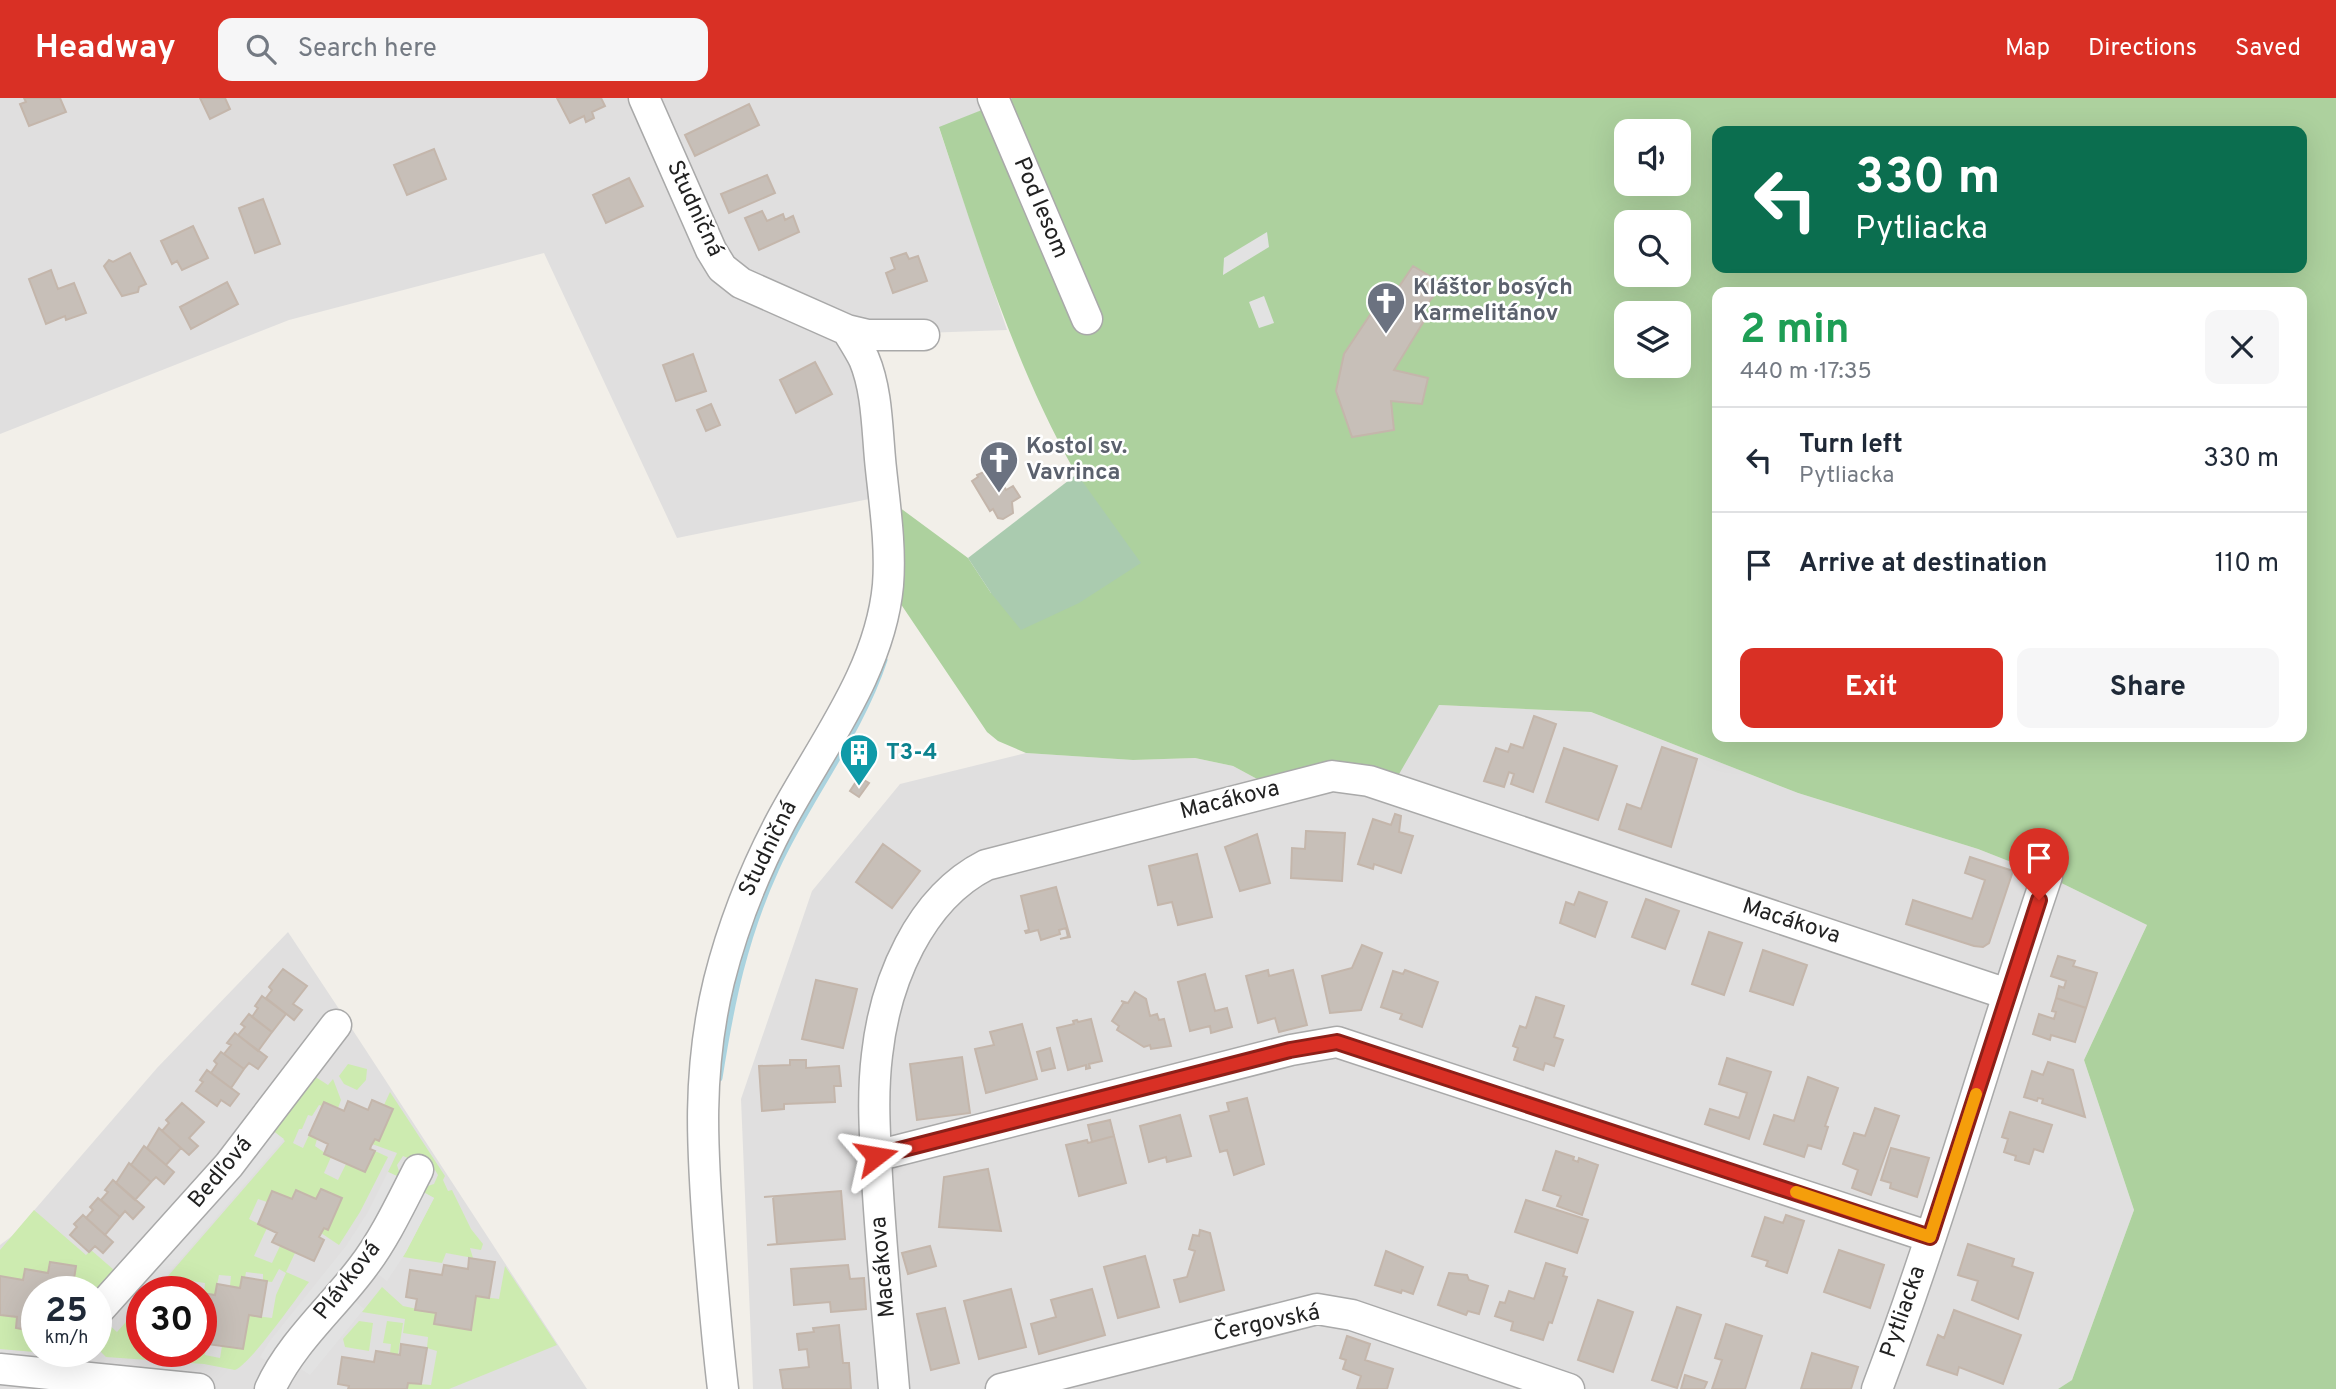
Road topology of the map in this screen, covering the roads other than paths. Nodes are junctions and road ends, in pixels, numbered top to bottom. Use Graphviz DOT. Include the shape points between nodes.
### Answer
graph roads {
  1 [pos="644,98"];
  2 [pos="993,98"];
  3 [pos="1087,319"];
  4 [pos="847,330"];
  5 [pos="924,335"];
  6 [pos="2047,876"];
  7 [pos="2007,994"];
  8 [pos="336,1025"];
  9 [pos="876,1156"];
  10 [pos="418,1170"];
  11 [pos="1930,1237"];
  12 [pos="112,1295"];
  13 [pos="24,1367"];
  14 [pos="92,1367"];
  15 [pos="0,1369"];
  16 [pos="199,1389"];
  17 [pos="270,1389"];
  18 [pos="723,1389"];
  19 [pos="894,1389"];
  20 [pos="1001,1389"];
  21 [pos="1569,1389"];
  22 [pos="1877,1389"];
  1 -- 4 [label="street, Studničná" via="722,268 741,283"];
  2 -- 3 [label="street, Pod lesom"];
  4 -- 5 [label="street, Studničná" via="868,335"];
  4 -- 18 [label="street, Studničná" via="864,360 873,402 888,585 873,652 780,823 742,904 712,1017 701,1116"];
  6 -- 7 [label="street, Pytliacka"];
  7 -- 9 [label="street, Macákova" via="1369,780 1332,776 986,864 948,890 926,916 898,974 877,1052"];
  7 -- 11 [label="street, Pytliacka"];
  8 -- 12 [label="street, Bedľová" via="229,1166"];
  9 -- 11 [label="street" via="1290,1050 1337,1042"];
  9 -- 19 [label="street, Macákova"];
  10 -- 17 [label="street, Plávková" via="366,1263 302,1338"];
  11 -- 22 [label="street, Pytliacka"];
  13 -- 15 [label="street"];
  14 -- 16 [label="street"];
  20 -- 21 [label="street, Čergovská" via="1317,1309 1352,1315"];
}
